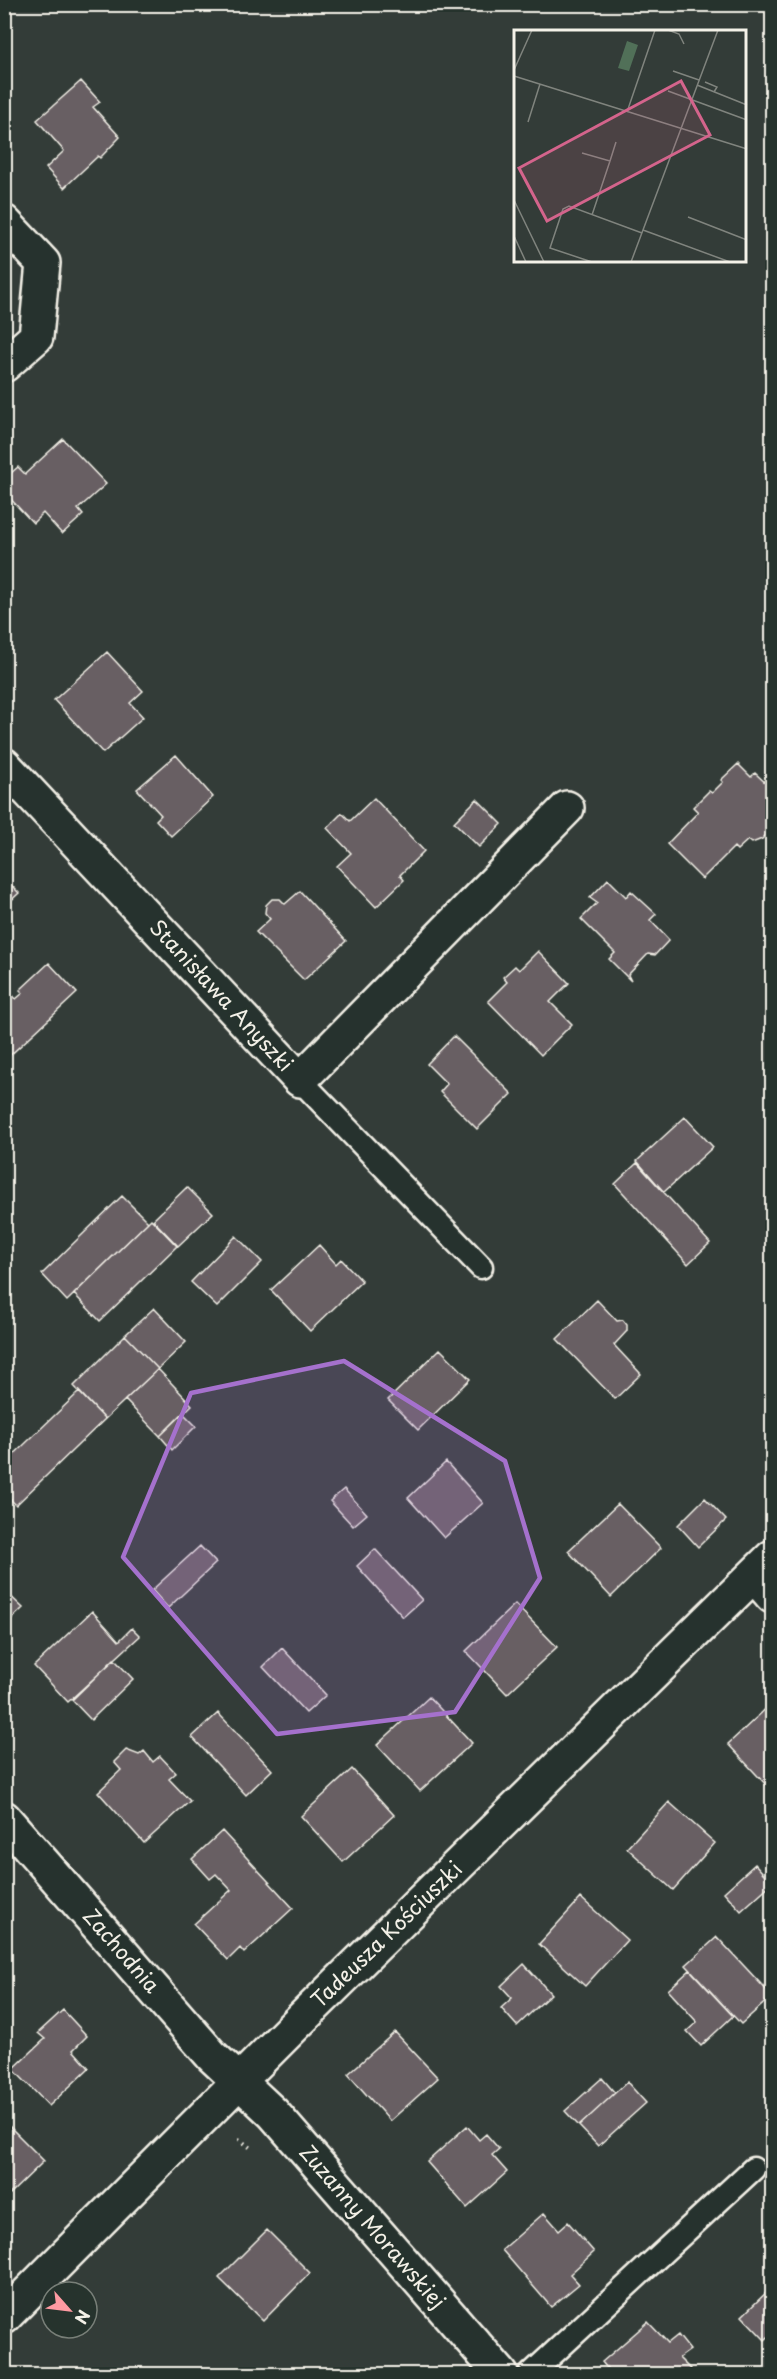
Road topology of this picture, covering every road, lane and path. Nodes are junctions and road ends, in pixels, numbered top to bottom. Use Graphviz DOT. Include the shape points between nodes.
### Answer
graph roads {
  1 [pos="4,222"];
  2 [pos="4,365"];
  3 [pos="4,765"];
  4 [pos="567,808"];
  5 [pos="300,1080"];
  6 [pos="481,1267"];
  7 [pos="766,1576"];
  8 [pos="4,1818"];
  9 [pos="239,2083"];
  10 [pos="753,2169"];
  11 [pos="4,2317"];
  12 [pos="501,2374"];
  13 [pos="531,2374"];
  1 -- 2 [label="street" via="43,263 36,337"];
  3 -- 5 [label="street, Stanisława Anyszki"];
  4 -- 5 [label="street, Stanisława Anyszki"];
  5 -- 6 [label="lane"];
  7 -- 9 [label="street, Tadeusza Kościuszki"];
  8 -- 9 [label="street, Zachodnia"];
  9 -- 11 [label="street, Tadeusza Kościuszki"];
  9 -- 12 [label="street, Zuzanny Morawskiej" via="273,2113"];
  10 -- 13 [label="lane"];
}
